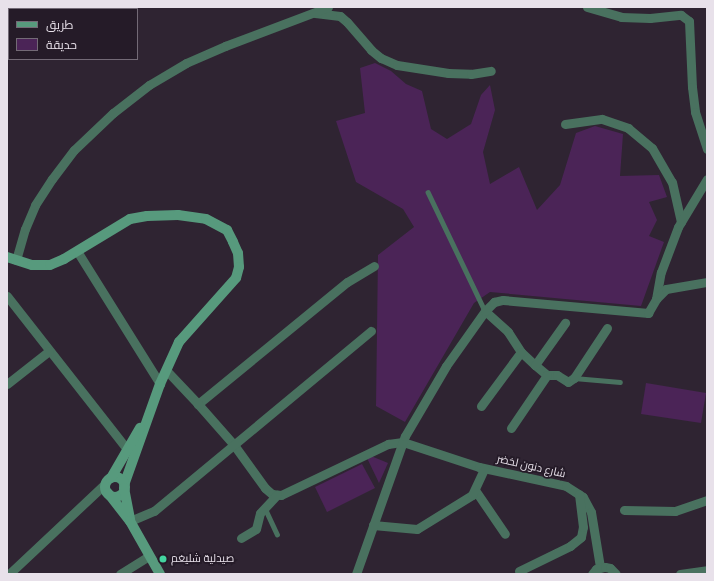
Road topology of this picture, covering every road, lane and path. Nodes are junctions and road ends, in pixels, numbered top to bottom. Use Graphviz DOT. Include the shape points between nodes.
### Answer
graph roads {
  1 [pos="328,7"];
  2 [pos="587,7"];
  3 [pos="308,13"];
  4 [pos="491,71"];
  5 [pos="565,124"];
  6 [pos="707,148"];
  7 [pos="707,179"];
  8 [pos="428,192"];
  9 [pos="681,222"];
  10 [pos="77,251"];
  11 [pos="11,258"];
  12 [pos="374,266"];
  13 [pos="707,282"];
  14 [pos="7,296"];
  15 [pos="656,299"];
  16 [pos="10,306"];
  17 [pos="486,311"];
  18 [pos="565,323"];
  19 [pos="608,328"];
  20 [pos="371,331"];
  21 [pos="49,351"];
  22 [pos="521,352"];
  23 [pos="535,365"];
  24 [pos="166,370"];
  25 [pos="547,375"];
  26 [pos="574,378"];
  27 [pos="620,382"];
  28 [pos="7,384"];
  29 [pos="160,384"];
  30 [pos="198,404"];
  31 [pos="481,406"];
  32 [pos="150,411"];
  33 [pos="511,428"];
  34 [pos="403,442"];
  35 [pos="234,445"];
  36 [pos="127,449"];
  37 [pos="484,469"];
  38 [pos="108,485"];
  39 [pos="124,486"];
  40 [pos="475,490"];
  41 [pos="579,494"];
  42 [pos="277,495"];
  43 [pos="707,500"];
  44 [pos="265,508"];
  45 [pos="624,510"];
  46 [pos="130,521"];
  47 [pos="373,525"];
  48 [pos="277,534"];
  49 [pos="505,534"];
  50 [pos="241,538"];
  51 [pos="148,556"];
  52 [pos="600,567"];
  53 [pos="707,570"];
  54 [pos="519,571"];
  55 [pos="9,574"];
  56 [pos="120,574"];
  57 [pos="160,574"];
  58 [pos="356,574"];
  59 [pos="592,574"];
  60 [pos="616,574"];
  61 [pos="680,574"];
  1 -- 3 [label="street"];
  2 -- 6 [label="street" via="621,17 681,15 689,21 695,112"];
  3 -- 4 [label="street" via="340,16 371,50 397,65 448,73 471,74"];
  3 -- 11 [label="street" via="186,64 149,85 113,113 74,150 52,179 35,205"];
  5 -- 9 [label="street" via="602,119 628,128 652,148 672,182"];
  7 -- 9 [label="street"];
  8 -- 17 [label="lane"];
  9 -- 15 [label="street" via="661,272"];
  10 -- 11 [label="main road" via="50,265 32,265"];
  10 -- 24 [label="main road" via="130,219 147,216 192,216 206,219 227,230 238,253 239,267 236,278 179,342"];
  10 -- 29 [label="street"];
  12 -- 30 [label="street" via="347,282"];
  13 -- 15 [label="street" via="666,289"];
  14 -- 16 [label="street"];
  15 -- 17 [label="street" via="648,313 503,300 494,302"];
  16 -- 21 [label="street"];
  17 -- 22 [label="street" via="508,332"];
  17 -- 34 [label="street" via="446,366"];
  18 -- 23 [label="street"];
  19 -- 26 [label="street"];
  20 -- 35 [label="street"];
  21 -- 28 [label="street"];
  21 -- 36 [label="street"];
  22 -- 23 [label="street"];
  22 -- 31 [label="street"];
  23 -- 25 [label="street"];
  24 -- 29 [label="main road"];
  24 -- 30 [label="street"];
  25 -- 26 [label="street" via="557,375 568,382"];
  25 -- 33 [label="street"];
  26 -- 27 [label="lane"];
  29 -- 32 [label="main road"];
  30 -- 35 [label="street"];
  32 -- 36 [label="main road"];
  32 -- 39 [label="main road"];
  34 -- 37 [label="street, شارع دنون لخضر"];
  34 -- 42 [label="street" via="388,444 282,495"];
  34 -- 47 [label="street"];
  35 -- 42 [label="street" via="268,492"];
  35 -- 46 [label="street" via="154,511"];
  36 -- 38 [label="main road"];
  37 -- 40 [label="street"];
  37 -- 41 [label="street, شارع دنون لخضر" via="566,486"];
  38 -- 39 [label="main road" via="119,478"];
  38 -- 39 [label="main road" via="113,496 119,495"];
  38 -- 46 [label="main road"];
  38 -- 55 [label="street"];
  39 -- 46 [label="main road"];
  40 -- 47 [label="street" via="472,495 417,528"];
  40 -- 49 [label="street"];
  41 -- 52 [label="street, شارع دنون لخضر" via="591,512"];
  41 -- 54 [label="street" via="583,527 581,537 570,546"];
  42 -- 44 [label="street"];
  43 -- 45 [label="street" via="675,511"];
  44 -- 48 [label="lane"];
  44 -- 50 [label="street" via="258,516 256,530"];
  46 -- 51 [label="main road"];
  47 -- 58 [label="street"];
  51 -- 56 [label="street"];
  51 -- 57 [label="main road"];
  52 -- 59 [label="street"];
  52 -- 60 [label="street" via="610,568"];
  53 -- 61 [label="street"];
}
